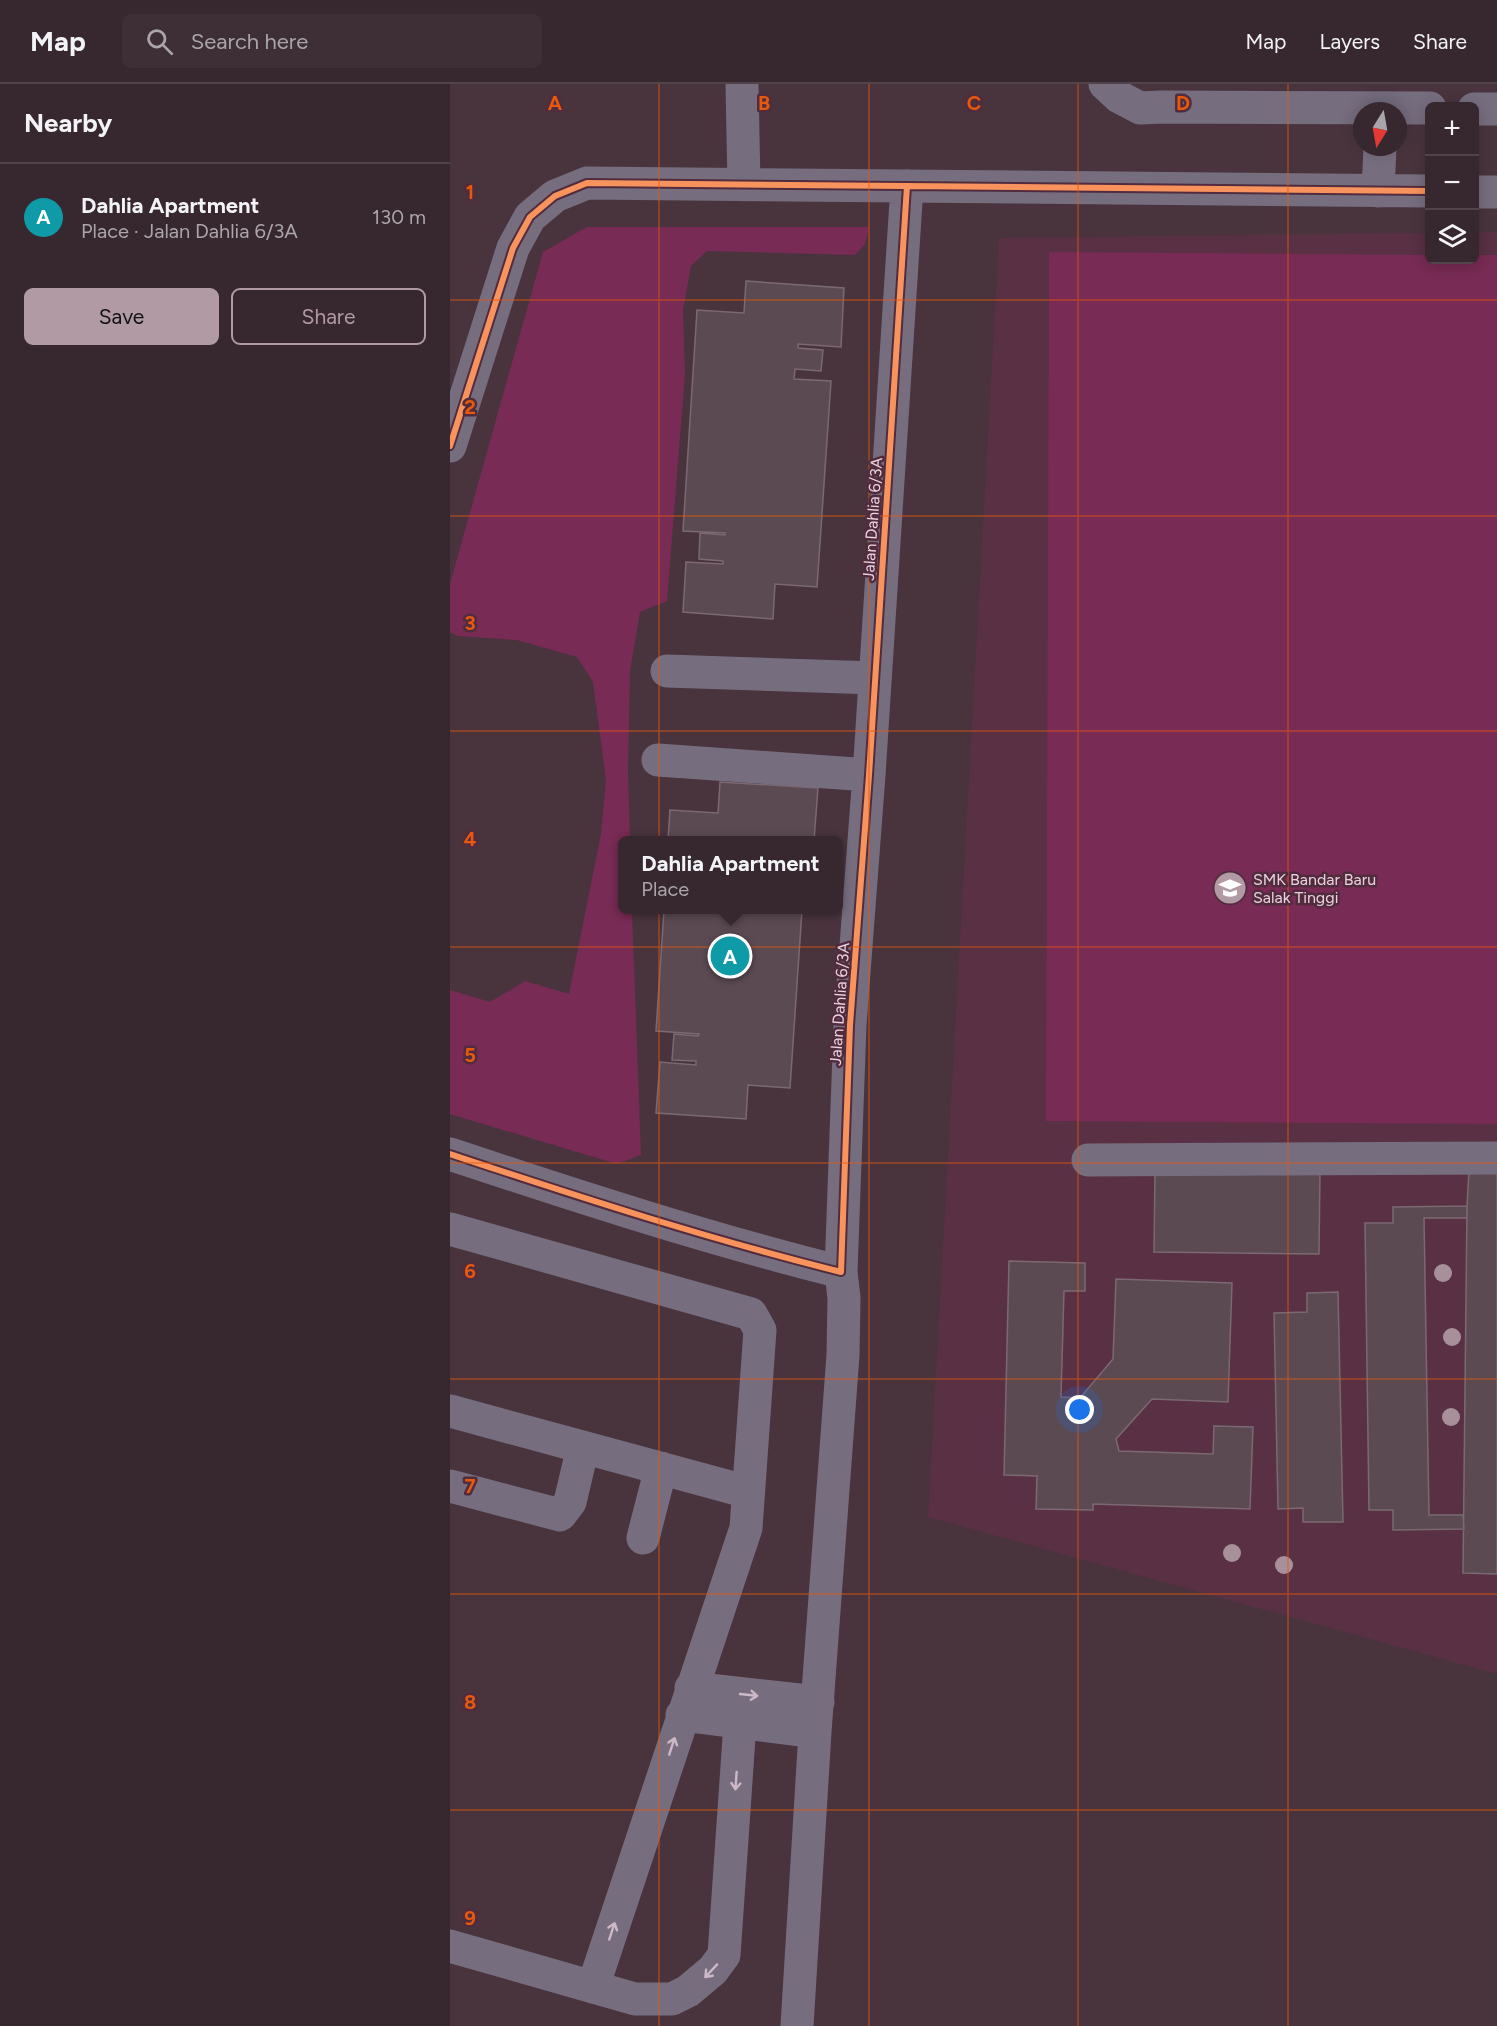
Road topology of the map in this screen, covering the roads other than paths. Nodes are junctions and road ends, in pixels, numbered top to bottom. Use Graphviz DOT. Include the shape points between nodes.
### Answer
graph roads {
  1 [pos="742,84"];
  2 [pos="1105,84"];
  3 [pos="1383,101"];
  4 [pos="1425,107"];
  5 [pos="1479,109"];
  6 [pos="1497,109"];
  7 [pos="1380,156"];
  8 [pos="744,184"];
  9 [pos="907,186"];
  10 [pos="1378,190"];
  11 [pos="1425,191"];
  12 [pos="1479,192"];
  13 [pos="1497,192"];
  14 [pos="450,446"];
  15 [pos="667,670"];
  16 [pos="875,678"];
  17 [pos="658,760"];
  18 [pos="869,775"];
  19 [pos="450,1154"];
  20 [pos="1497,1158"];
  21 [pos="1088,1160"];
  22 [pos="450,1229"];
  23 [pos="841,1272"];
  24 [pos="450,1411"];
  25 [pos="583,1447"];
  26 [pos="661,1468"];
  27 [pos="450,1486"];
  28 [pos="748,1492"];
  29 [pos="643,1538"];
  30 [pos="687,1702"];
  31 [pos="817,1717"];
  32 [pos="740,1723"];
  33 [pos="450,1946"];
  34 [pos="594,1987"];
  35 [pos="797,2026"];
  1 -- 8 [label="street"];
  2 -- 3 [label="street" via="1140,108"];
  3 -- 4 [label="street"];
  5 -- 6 [label="street"];
  7 -- 10 [label="street"];
  8 -- 9 [label="street"];
  8 -- 14 [label="street" via="586,183 555,196 530,217 513,248"];
  9 -- 10 [label="street"];
  9 -- 16 [label="street, Jalan Dahlia 6/3A"];
  10 -- 11 [label="street"];
  12 -- 13 [label="street"];
  15 -- 16 [label="street"];
  16 -- 18 [label="street, Jalan Dahlia 6/3A"];
  17 -- 18 [label="street"];
  18 -- 23 [label="street, Jalan Dahlia 6/3A" via="850,1025"];
  19 -- 23 [label="street" via="767,1253"];
  20 -- 21 [label="street"];
  22 -- 28 [label="street" via="751,1314 760,1330"];
  23 -- 31 [label="street, Jalan Dahlia 6/3A" via="843,1356"];
  24 -- 25 [label="street"];
  25 -- 26 [label="street"];
  25 -- 27 [label="street" via="570,1502 560,1515"];
  26 -- 28 [label="street"];
  26 -- 29 [label="street"];
  28 -- 30 [label="street" via="746,1528"];
  30 -- 31 [label="street, one-way"];
  30 -- 32 [label="street"];
  34 -- 30 [label="street, one-way"];
  31 -- 32 [label="street"];
  31 -- 35 [label="street, Jalan Dahlia 6/3A"];
  32 -- 34 [label="street, one-way" via="724,1955 713,1970 672,1999 635,1999"];
  33 -- 34 [label="street"];
}
